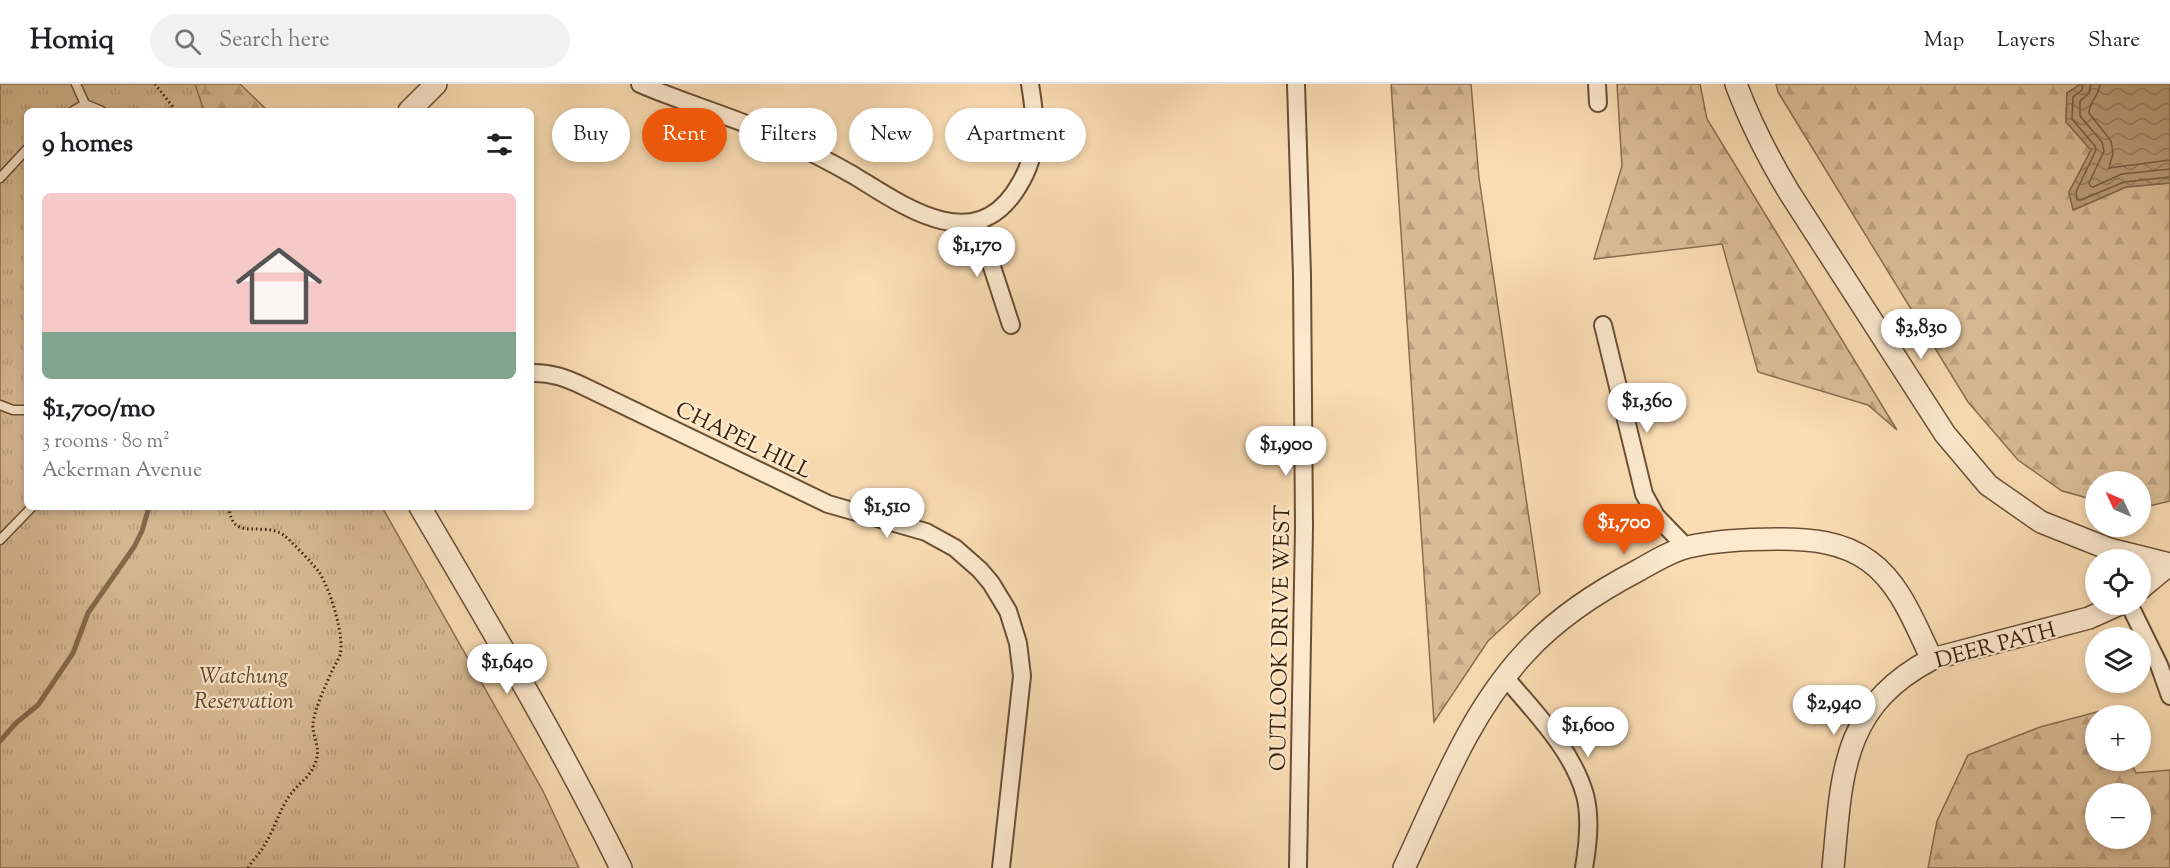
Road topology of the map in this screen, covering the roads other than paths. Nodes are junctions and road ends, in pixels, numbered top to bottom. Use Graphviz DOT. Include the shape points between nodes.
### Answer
graph roads {
  1 [pos="76,84"];
  2 [pos="436,84"];
  3 [pos="640,84"];
  4 [pos="1030,84"];
  5 [pos="1296,84"];
  6 [pos="1597,84"];
  7 [pos="1737,84"];
  8 [pos="1598,103"];
  9 [pos="86,104"];
  10 [pos="79,108"];
  11 [pos="95,108"];
  12 [pos="412,108"];
  13 [pos="24,152"];
  14 [pos="0,178"];
  15 [pos="977,221"];
  16 [pos="1011,325"];
  17 [pos="1603,325"];
  18 [pos="534,373"];
  19 [pos="0,405"];
  20 [pos="24,410"];
  21 [pos="29,510"];
  22 [pos="422,510"];
  23 [pos="0,540"];
  24 [pos="1687,548"];
  25 [pos="2170,564"];
  26 [pos="2151,580"];
  27 [pos="2096,615"];
  28 [pos="2134,615"];
  29 [pos="1932,659"];
  30 [pos="1505,677"];
  31 [pos="2170,696"];
  32 [pos="621,868"];
  33 [pos="1001,868"];
  34 [pos="1298,868"];
  35 [pos="1404,868"];
  36 [pos="1584,868"];
  37 [pos="1833,868"];
  1 -- 9 [label="lane"];
  2 -- 12 [label="street"];
  3 -- 15 [label="street" via="786,140 928,218 953,223"];
  4 -- 15 [label="street" via="1036,138 1027,171 1002,207"];
  5 -- 34 [label="street, OUTLOOK DRIVE WEST" via="1304,527"];
  6 -- 8 [label="street"];
  7 -- 25 [label="street" via="1761,143 1788,192 1946,434 1988,484 2041,522 2109,549"];
  9 -- 10 [label="lane"];
  9 -- 11 [label="lane"];
  13 -- 14 [label="lane"];
  15 -- 16 [label="street"];
  17 -- 24 [label="street" via="1644,494 1656,516"];
  18 -- 33 [label="street, CHAPEL HILL" via="563,377 828,504 926,532 955,548 980,570 1008,611 1018,643 1022,676"];
  19 -- 20 [label="lane"];
  21 -- 23 [label="lane"];
  22 -- 32 [label="street" via="543,717"];
  24 -- 29 [label="street" via="1725,541 1794,539 1855,551 1893,584"];
  24 -- 30 [label="street" via="1660,558 1572,610 1539,638"];
  25 -- 26 [label="street"];
  27 -- 29 [label="street, DEER PATH"];
  28 -- 31 [label="street"];
  29 -- 37 [label="street, DEER PATH" via="1884,693 1852,743 1842,780"];
  30 -- 35 [label="street" via="1473,726"];
  30 -- 36 [label="street" via="1552,733 1579,779 1589,820"];
}
